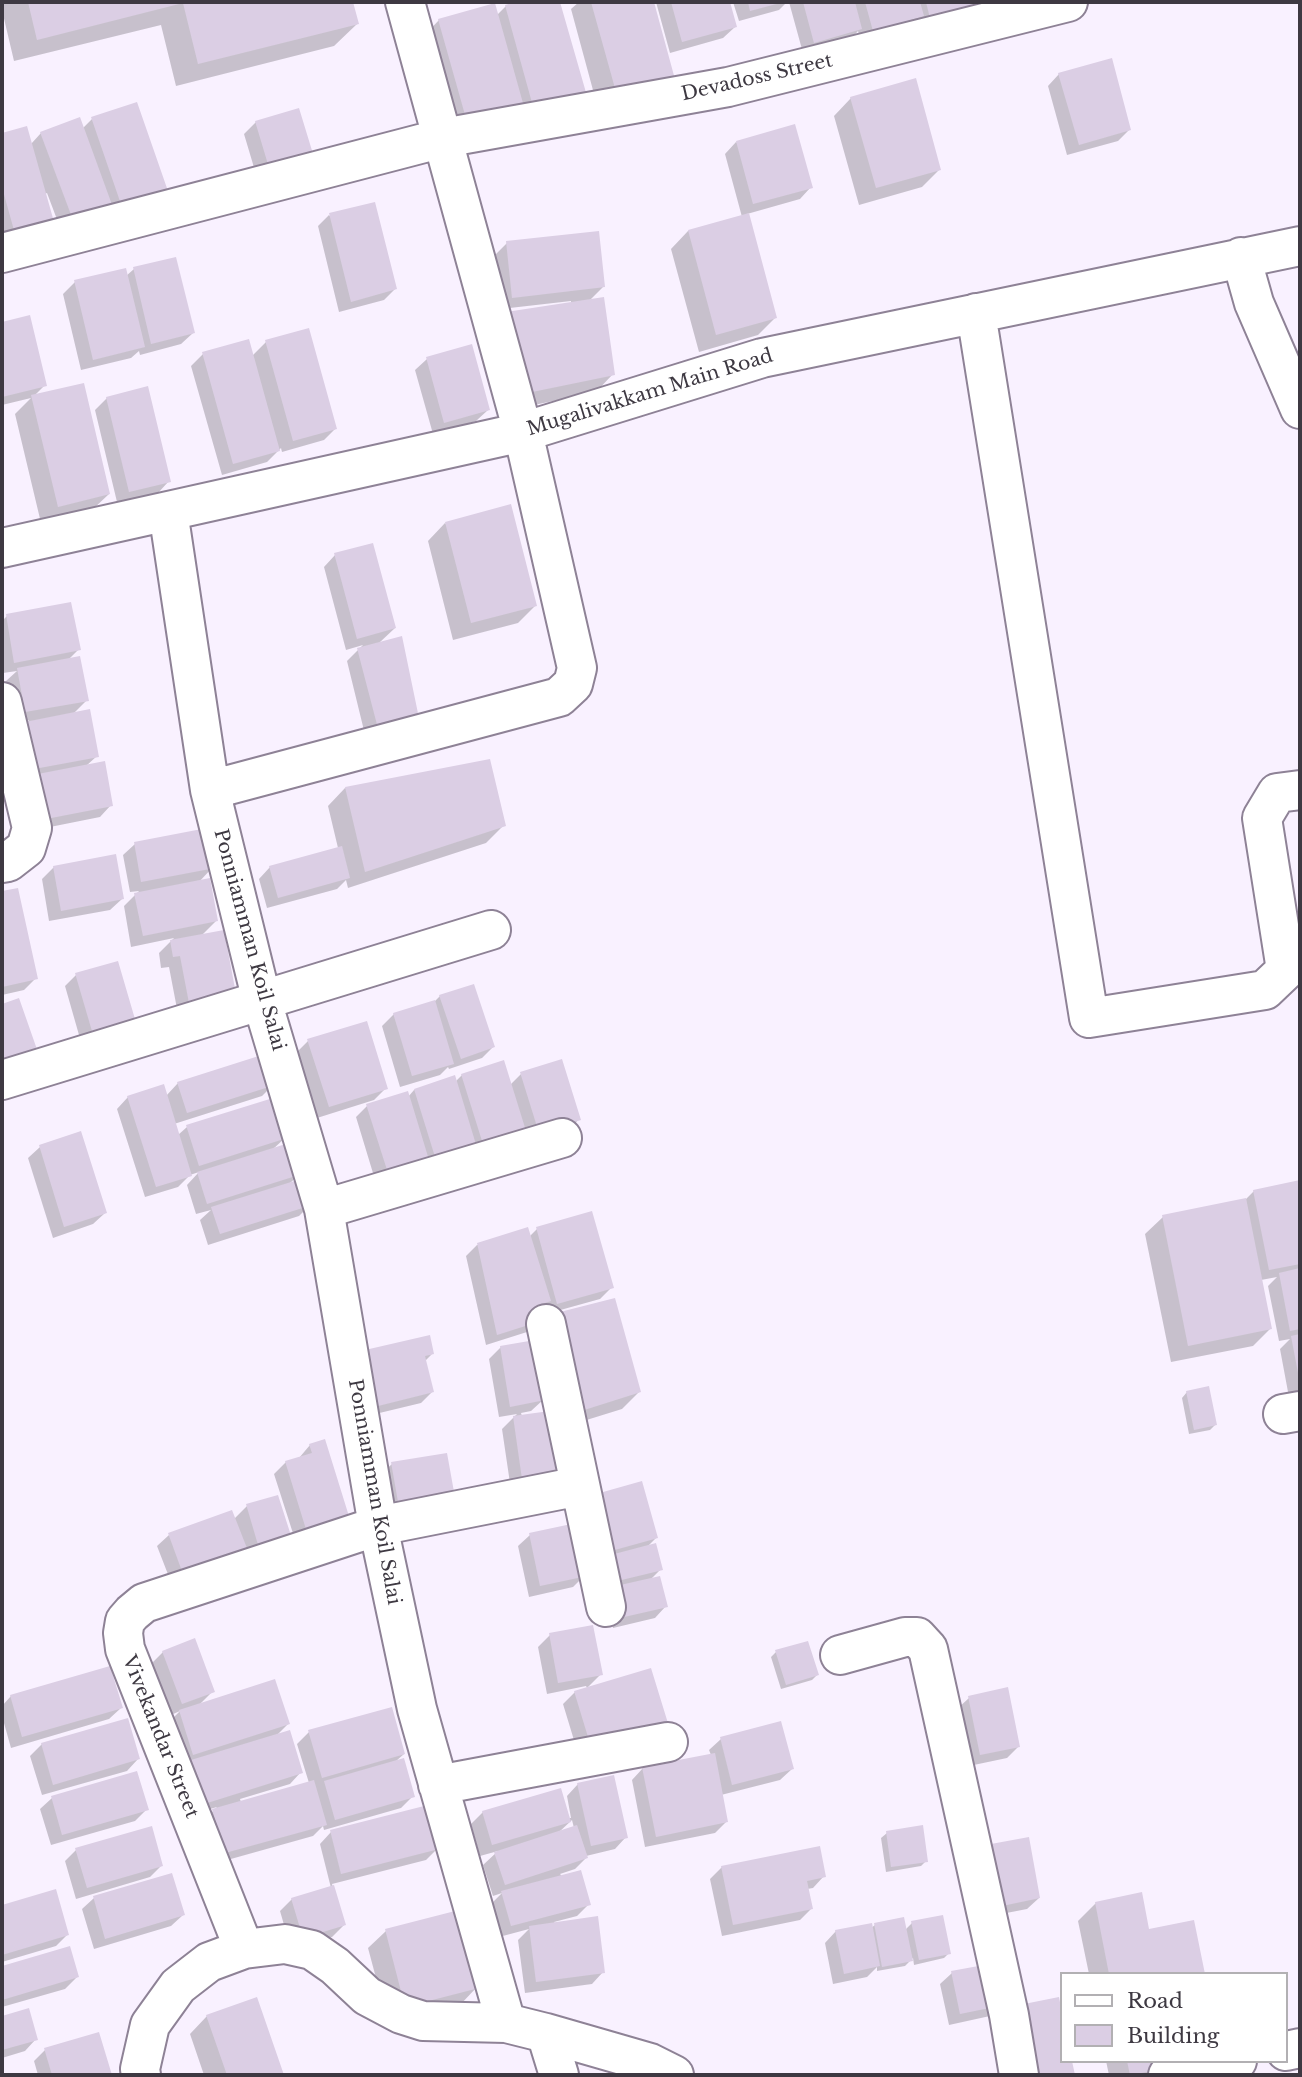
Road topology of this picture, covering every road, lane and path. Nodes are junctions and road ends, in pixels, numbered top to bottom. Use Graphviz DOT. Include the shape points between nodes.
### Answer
graph roads {
  1 [pos="405,2"];
  2 [pos="1068,2"];
  3 [pos="443,138"];
  4 [pos="1300,246"];
  5 [pos="2,253"];
  6 [pos="1241,257"];
  7 [pos="976,313"];
  8 [pos="1300,409"];
  9 [pos="523,432"];
  10 [pos="168,511"];
  11 [pos="2,548"];
  12 [pos="2,702"];
  13 [pos="210,790"];
  14 [pos="1300,790"];
  15 [pos="2,863"];
  16 [pos="491,930"];
  17 [pos="262,1001"];
  18 [pos="2,1080"];
  19 [pos="562,1138"];
  20 [pos="324,1209"];
  21 [pos="546,1324"];
  22 [pos="580,1486"];
  23 [pos="378,1526"];
  24 [pos="606,1606"];
  25 [pos="840,1656"];
  26 [pos="668,1742"];
  27 [pos="438,1784"];
  28 [pos="244,1948"];
  29 [pos="506,2023"];
  30 [pos="546,2033"];
  31 [pos="1227,2063"];
  32 [pos="141,2072"];
  33 [pos="559,2075"];
  34 [pos="674,2075"];
  35 [pos="1019,2075"];
  36 [pos="1168,2075"];
  1 -- 3 [label="street"];
  2 -- 3 [label="street, Devadoss Street" via="728,87"];
  3 -- 5 [label="street, Devadoss Street"];
  3 -- 9 [label="street"];
  4 -- 6 [label="street, Mugalivakkam Main Road"];
  6 -- 7 [label="street, Mugalivakkam Main Road"];
  6 -- 8 [label="street" via="1254,303"];
  7 -- 9 [label="street, Mugalivakkam Main Road" via="762,358"];
  7 -- 14 [label="street" via="1088,1018 1265,990 1286,970 1262,818 1277,793"];
  9 -- 10 [label="street, Mugalivakkam Main Road"];
  9 -- 13 [label="street" via="577,668 573,684 559,697"];
  10 -- 11 [label="street, Mugalivakkam Main Road"];
  10 -- 13 [label="street, Ponniamman Koil Salai"];
  12 -- 15 [label="street" via="32,828 26,848"];
  13 -- 17 [label="street, Ponniamman Koil Salai"];
  16 -- 17 [label="street"];
  17 -- 18 [label="street"];
  17 -- 20 [label="street, Ponniamman Koil Salai"];
  19 -- 20 [label="street"];
  20 -- 23 [label="street, Ponniamman Koil Salai"];
  21 -- 22 [label="street"];
  22 -- 23 [label="street, Vivekandar Street"];
  22 -- 24 [label="street"];
  23 -- 27 [label="street, Ponniamman Koil Salai" via="416,1709"];
  23 -- 28 [label="street, Vivekandar Street" via="144,1603 125,1621 125,1649"];
  25 -- 35 [label="street" via="905,1637 916,1637 928,1649"];
  26 -- 27 [label="street"];
  27 -- 29 [label="street, Ponniamman Koil Salai"];
  28 -- 29 [label="street" via="285,1944 312,1950 367,1996 423,2021"];
  28 -- 32 [label="street" via="209,1962 178,1986 150,2025"];
  29 -- 30 [label="street"];
  30 -- 33 [label="street"];
  30 -- 34 [label="street" via="650,2063"];
  31 -- 36 [label="street"];
}
